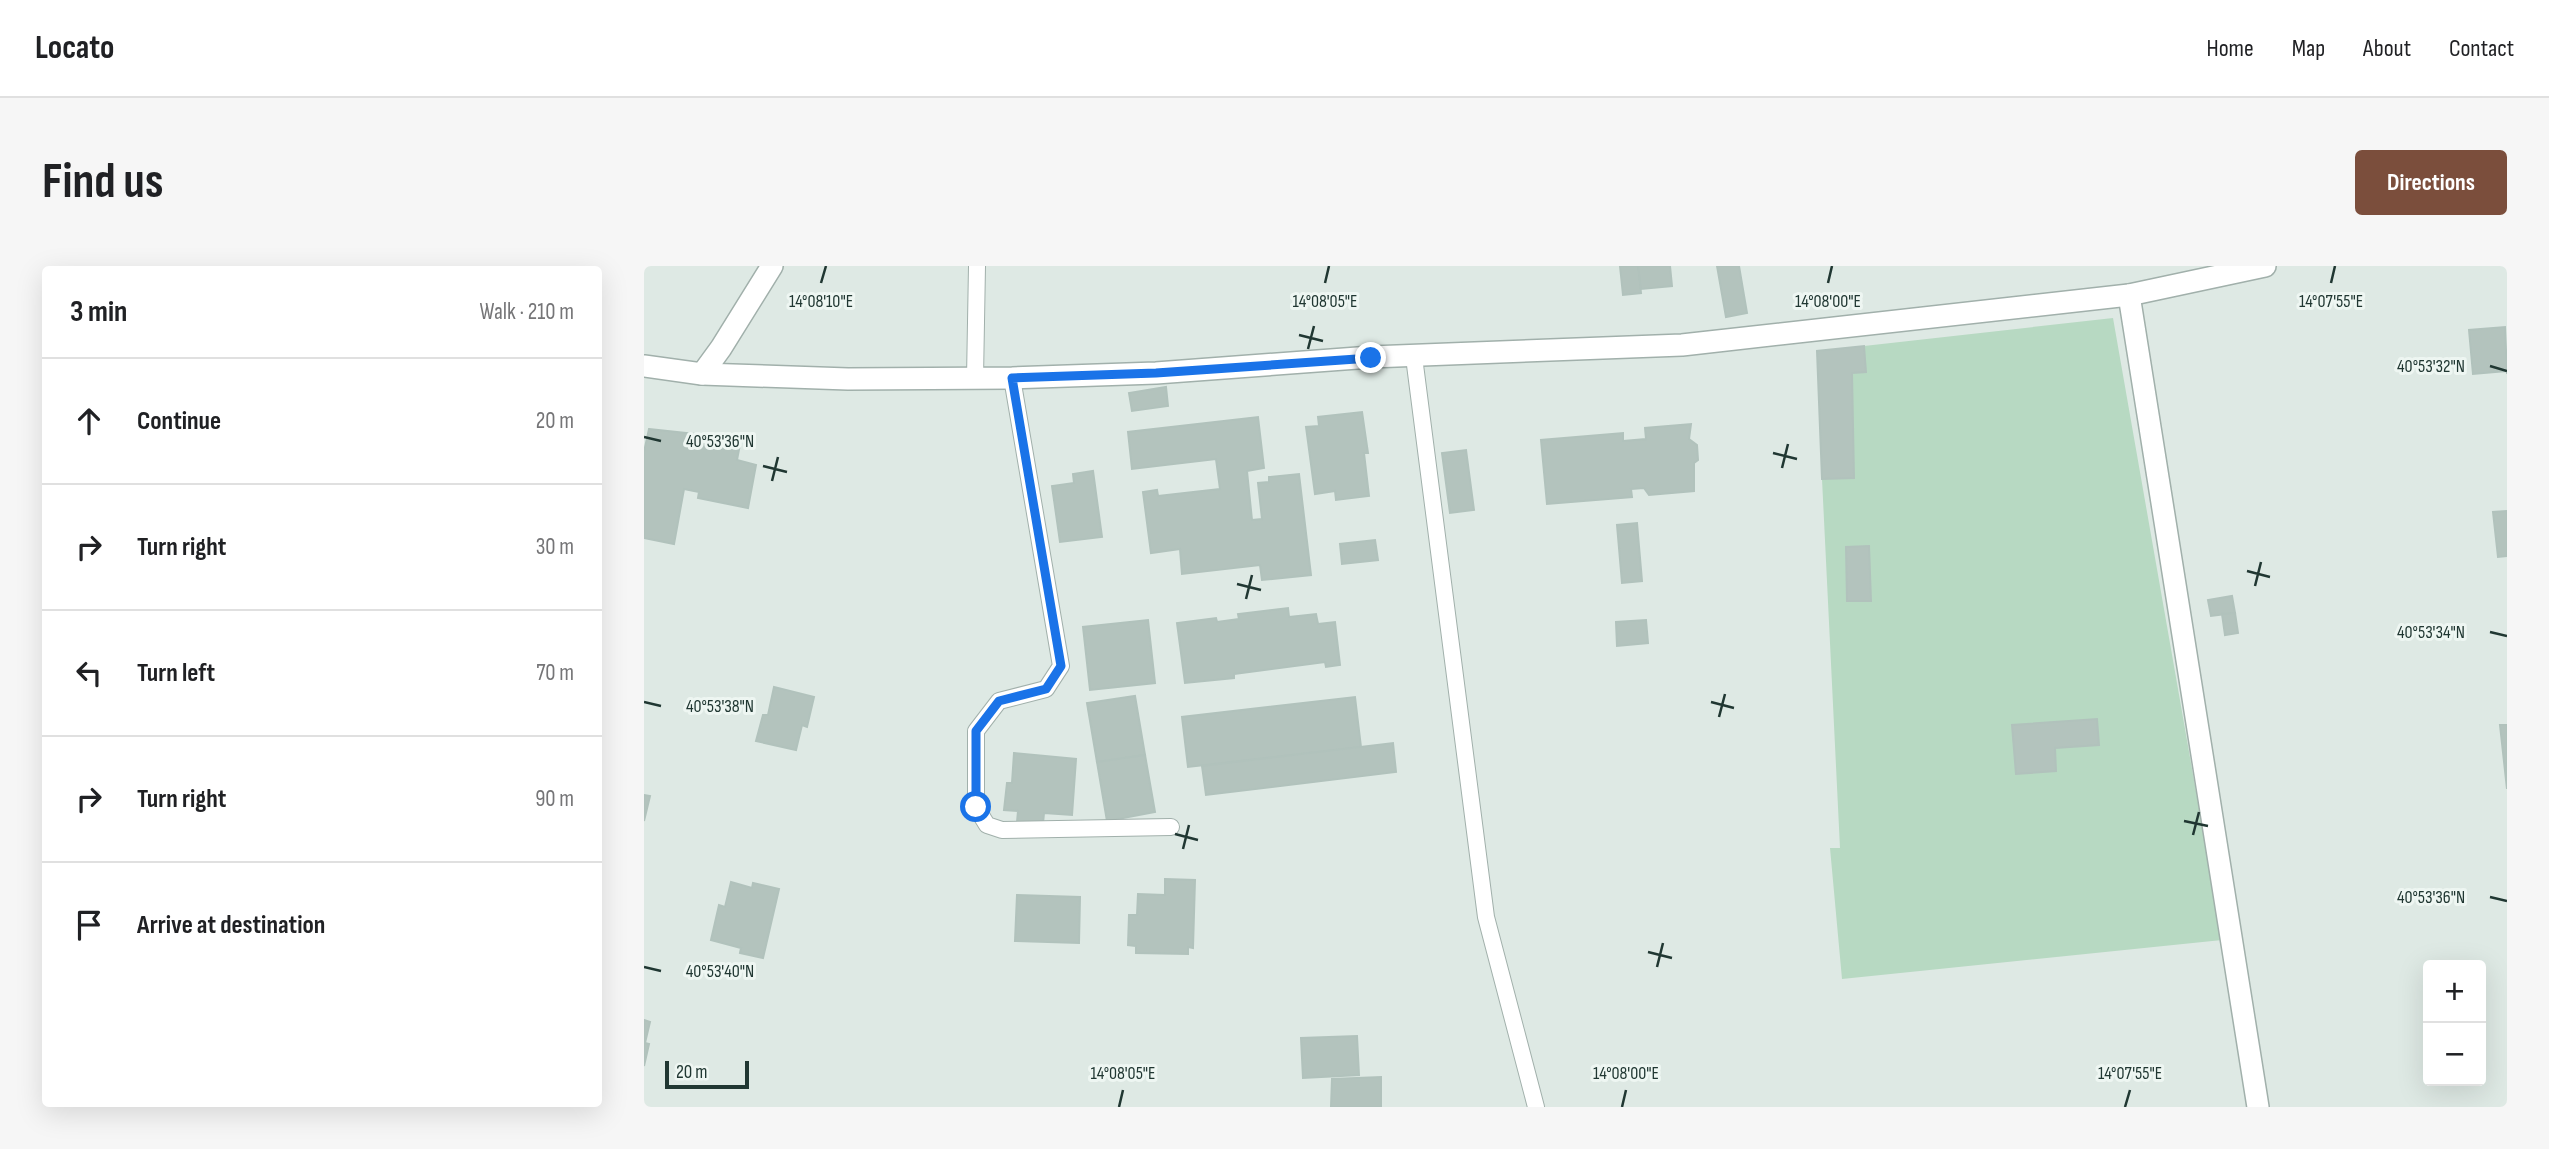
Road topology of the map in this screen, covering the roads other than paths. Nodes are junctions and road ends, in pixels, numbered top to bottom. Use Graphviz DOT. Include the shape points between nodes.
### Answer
graph roads {
  1 [pos="772,266"];
  2 [pos="977,266"];
  3 [pos="2265,266"];
  4 [pos="2129,295"];
  5 [pos="1414,357"];
  6 [pos="644,366"];
  7 [pos="702,374"];
  8 [pos="975,377"];
  9 [pos="1012,378"];
  10 [pos="1171,827"];
  11 [pos="1536,1107"];
  12 [pos="2258,1107"];
  1 -- 7 [label="street"];
  2 -- 8 [label="lane"];
  3 -- 4 [label="street"];
  4 -- 5 [label="street" via="1682,345"];
  4 -- 12 [label="street"];
  5 -- 9 [label="street"];
  5 -- 11 [label="lane" via="1486,917"];
  6 -- 7 [label="street"];
  7 -- 8 [label="street"];
  8 -- 9 [label="street"];
  9 -- 10 [label="lane" via="1061,666 1046,689 999,701 976,731 976,807 987,825 1002,830"];
}
